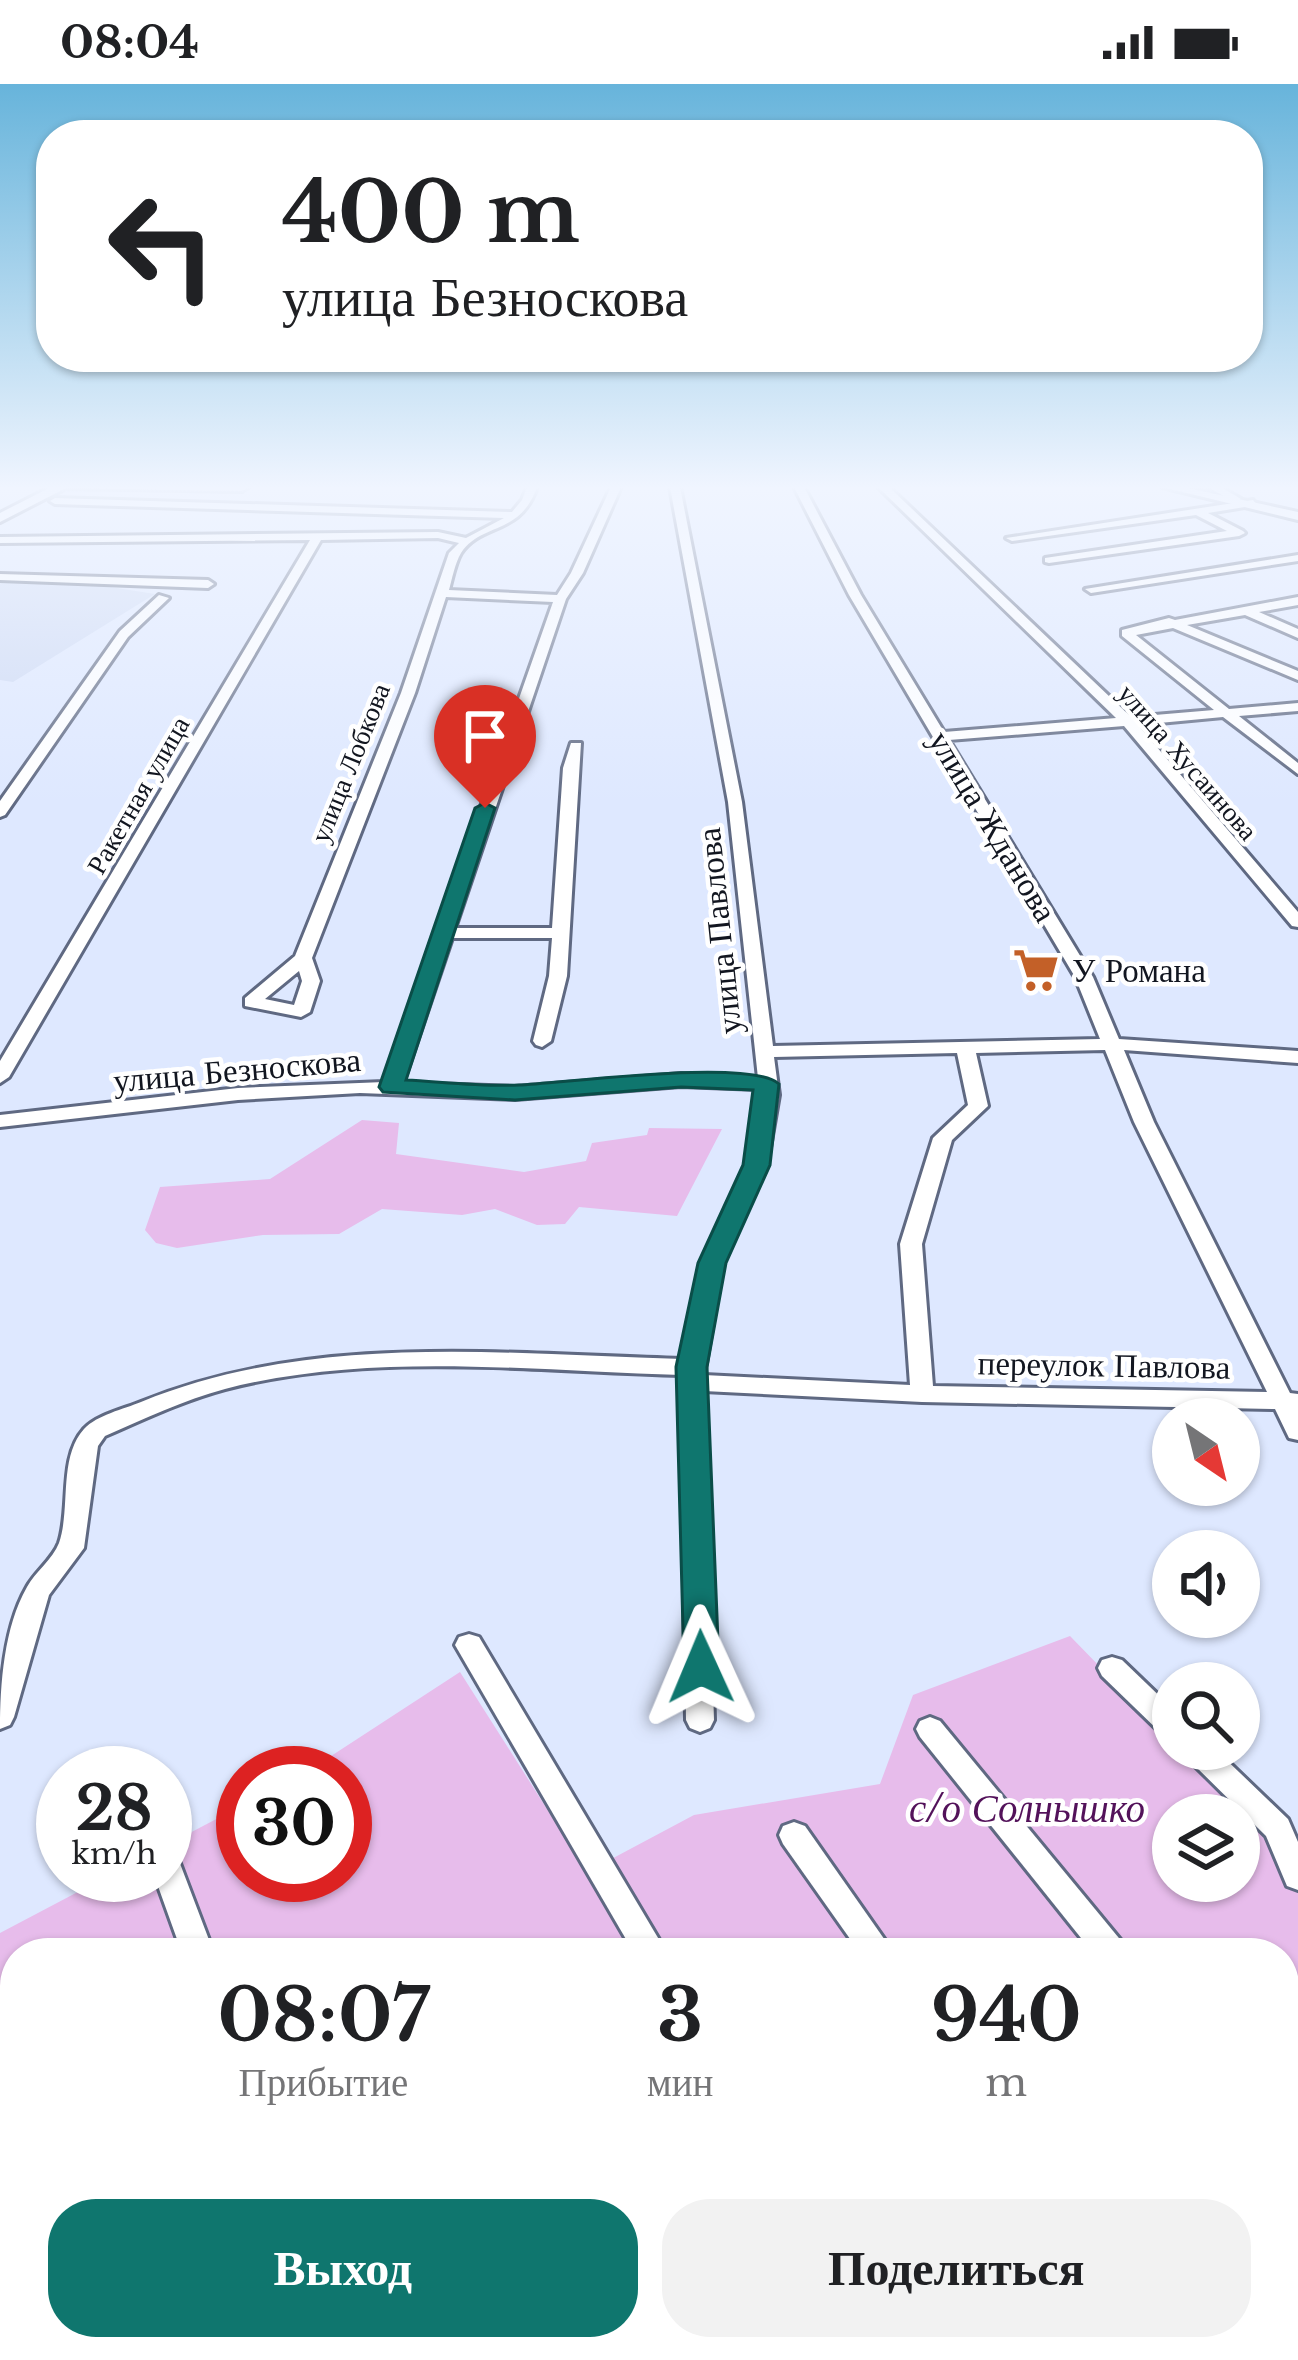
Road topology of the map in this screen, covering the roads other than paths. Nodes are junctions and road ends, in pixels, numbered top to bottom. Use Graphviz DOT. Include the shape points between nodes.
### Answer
graph roads {
  1 [pos="132,593"];
  2 [pos="284,593"];
  3 [pos="446,593"];
  4 [pos="451,593"];
  5 [pos="563,593"];
  6 [pos="695,593"];
  7 [pos="854,593"];
  8 [pos="994,593"];
  9 [pos="560,598"];
  10 [pos="1298,601"];
  11 [pos="1244,609"];
  12 [pos="1168,622"];
  13 [pos="1298,634"];
  14 [pos="1298,676"];
  15 [pos="1298,707"];
  16 [pos="1230,715"];
  17 [pos="1129,723"];
  18 [pos="939,737"];
  19 [pos="576,746"];
  20 [pos="1298,770"];
  21 [pos="0,812"];
  22 [pos="1298,922"];
  23 [pos="445,933"];
  24 [pos="562,933"];
  25 [pos="303,958"];
  26 [pos="542,1041"];
  27 [pos="1114,1044"];
  28 [pos="965,1048"];
  29 [pos="762,1052"];
  30 [pos="1298,1057"];
  31 [pos="0,1077"];
  32 [pos="766,1084"];
  33 [pos="392,1087"];
  34 [pos="0,1121"];
  35 [pos="694,1375"];
  36 [pos="922,1394"];
  37 [pos="1291,1401"];
  38 [pos="1298,1432"];
  39 [pos="469,1645"];
  40 [pos="1112,1668"];
  41 [pos="1152,1707"];
  42 [pos="0,1717"];
  43 [pos="700,1720"];
  44 [pos="931,1729"];
  45 [pos="1218,1770"];
  46 [pos="794,1835"];
  47 [pos="1298,1876"];
  48 [pos="179,1902"];
  49 [pos="192,1938"];
  50 [pos="642,1938"];
  51 [pos="867,1938"];
  52 [pos="1100,1938"];
  1 -- 21 [label="street" via="163,598 124,634"];
  2 -- 31 [label="street, Ракетная улица"];
  3 -- 25 [label="street, улица Лобкова"];
  4 -- 9 [label="street"];
  5 -- 9 [label="street"];
  6 -- 29 [label="street, улица Павлова" via="735,802"];
  7 -- 18 [label="street, улица Жданова"];
  8 -- 17 [label="street, улица Хусаинова"];
  9 -- 23 [label="street"];
  10 -- 11 [label="street"];
  11 -- 12 [label="street"];
  11 -- 13 [label="street"];
  12 -- 14 [label="street"];
  12 -- 16 [label="street" via="1126,633"];
  15 -- 16 [label="street"];
  16 -- 17 [label="street"];
  16 -- 20 [label="street"];
  17 -- 18 [label="street"];
  17 -- 22 [label="street, улица Хусаинова"];
  18 -- 27 [label="street, улица Жданова" via="1084,977"];
  19 -- 24 [label="street"];
  23 -- 24 [label="street"];
  23 -- 33 [label="street"];
  24 -- 26 [label="street"];
  27 -- 28 [label="street"];
  27 -- 30 [label="street"];
  27 -- 37 [label="street, улица Жданова" via="1144,1122"];
  28 -- 29 [label="street"];
  28 -- 36 [label="street" via="978,1106 943,1138 911,1244"];
  29 -- 32 [label="street, улица Павлова"];
  32 -- 33 [label="street, улица Безноскова" via="681,1080 515,1093"];
  32 -- 35 [label="street, улица Павлова" via="757,1165 712,1263"];
  33 -- 34 [label="street, улица Безноскова" via="238,1094"];
  35 -- 36 [label="street, переулок Павлова"];
  35 -- 42 [label="street, переулок Павлова" via="429,1363 312,1367 224,1381 98,1430 86,1444 71,1548 37,1592"];
  35 -- 43 [label="street, улица Павлова"];
  36 -- 37 [label="street, переулок Павлова"];
  37 -- 38 [label="street, улица Жданова"];
  39 -- 50 [label="street"];
  40 -- 41 [label="street"];
  44 -- 52 [label="street"];
  45 -- 47 [label="street" via="1277,1828"];
  46 -- 51 [label="street"];
  48 -- 49 [label="street"];
}
